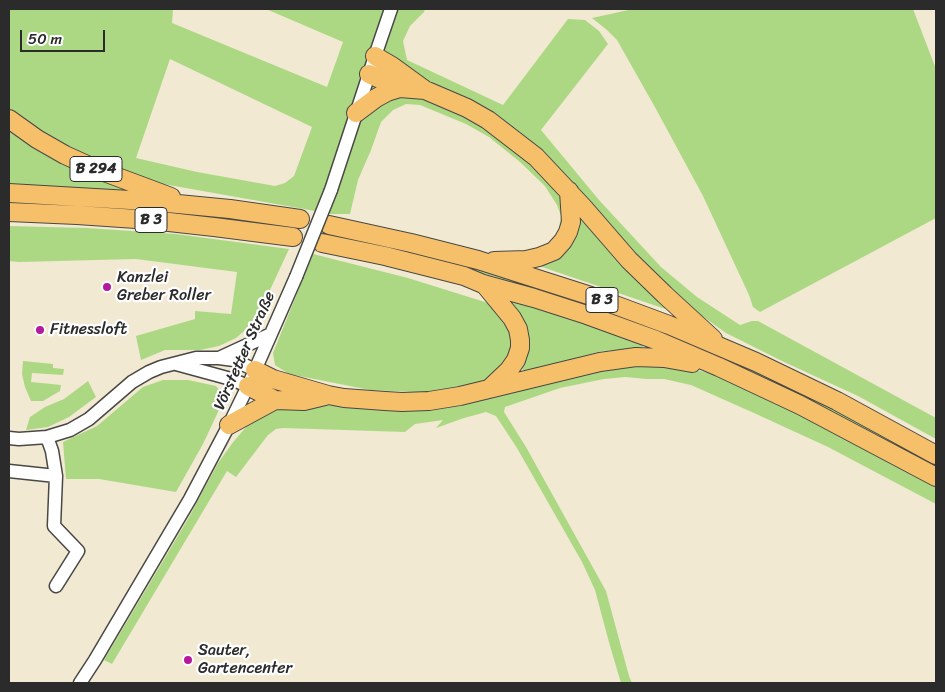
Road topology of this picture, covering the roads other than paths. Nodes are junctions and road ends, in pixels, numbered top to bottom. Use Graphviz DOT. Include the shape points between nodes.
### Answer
graph roads {
  1 [pos="391,9"];
  2 [pos="375,56"];
  3 [pos="369,74"];
  4 [pos="400,88"];
  5 [pos="425,90"];
  6 [pos="356,113"];
  7 [pos="9,119"];
  8 [pos="569,191"];
  9 [pos="9,193"];
  10 [pos="190,205"];
  11 [pos="9,212"];
  12 [pos="300,219"];
  13 [pos="329,225"];
  14 [pos="293,237"];
  15 [pos="322,243"];
  16 [pos="478,260"];
  17 [pos="484,284"];
  18 [pos="271,334"];
  19 [pos="723,348"];
  20 [pos="219,358"];
  21 [pos="173,364"];
  22 [pos="719,367"];
  23 [pos="255,370"];
  24 [pos="248,386"];
  25 [pos="488,390"];
  26 [pos="328,395"];
  27 [pos="276,400"];
  28 [pos="229,425"];
  29 [pos="47,437"];
  30 [pos="9,438"];
  31 [pos="936,455"];
  32 [pos="9,471"];
  33 [pos="56,476"];
  34 [pos="936,477"];
  35 [pos="56,586"];
  36 [pos="80,683"];
  1 -- 2 [label="street, Vörstetter Straße"];
  2 -- 3 [label="street, Vörstetter Straße"];
  2 -- 5 [label="highway"];
  3 -- 4 [label="highway"];
  3 -- 6 [label="street, Vörstetter Straße"];
  4 -- 5 [label="highway"];
  4 -- 6 [label="highway" via="376,98"];
  5 -- 8 [label="highway" via="467,108 494,125 536,157"];
  6 -- 18 [label="street, Vörstetter Straße, bridge" via="331,190"];
  7 -- 10 [label="highway, B 294" via="64,155"];
  8 -- 16 [label="highway" via="571,222 563,241 554,251 526,260"];
  8 -- 19 [label="highway" via="629,260"];
  9 -- 10 [label="highway, B 3"];
  10 -- 12 [label="highway, B 3"];
  11 -- 14 [label="highway, B 3" via="151,220"];
  13 -- 16 [label="highway, B 3"];
  15 -- 17 [label="highway, B 3" via="385,256"];
  16 -- 19 [label="highway, B 3" via="591,296"];
  17 -- 22 [label="highway, B 3" via="587,315"];
  17 -- 25 [label="highway" via="512,318 520,340 516,360"];
  18 -- 20 [label="street"];
  18 -- 23 [label="street, Vörstetter Straße"];
  19 -- 31 [label="highway, B 3" via="837,401"];
  20 -- 21 [label="street" via="196,358"];
  20 -- 23 [label="street" via="234,360"];
  21 -- 24 [label="street"];
  21 -- 29 [label="street" via="132,382 70,430"];
  22 -- 25 [label="highway" via="636,357 600,362"];
  22 -- 34 [label="highway, B 3" via="800,405"];
  23 -- 24 [label="street, Vörstetter Straße"];
  23 -- 26 [label="highway" via="273,379"];
  24 -- 27 [label="highway"];
  24 -- 28 [label="street, Vörstetter Straße"];
  25 -- 26 [label="highway" via="402,402"];
  26 -- 27 [label="highway" via="304,400"];
  27 -- 28 [label="highway"];
  28 -- 36 [label="street, Vörstetter Straße" via="190,499"];
  29 -- 30 [label="street"];
  29 -- 33 [label="street"];
  32 -- 33 [label="street"];
  33 -- 35 [label="street" via="54,526 78,552"];
}
